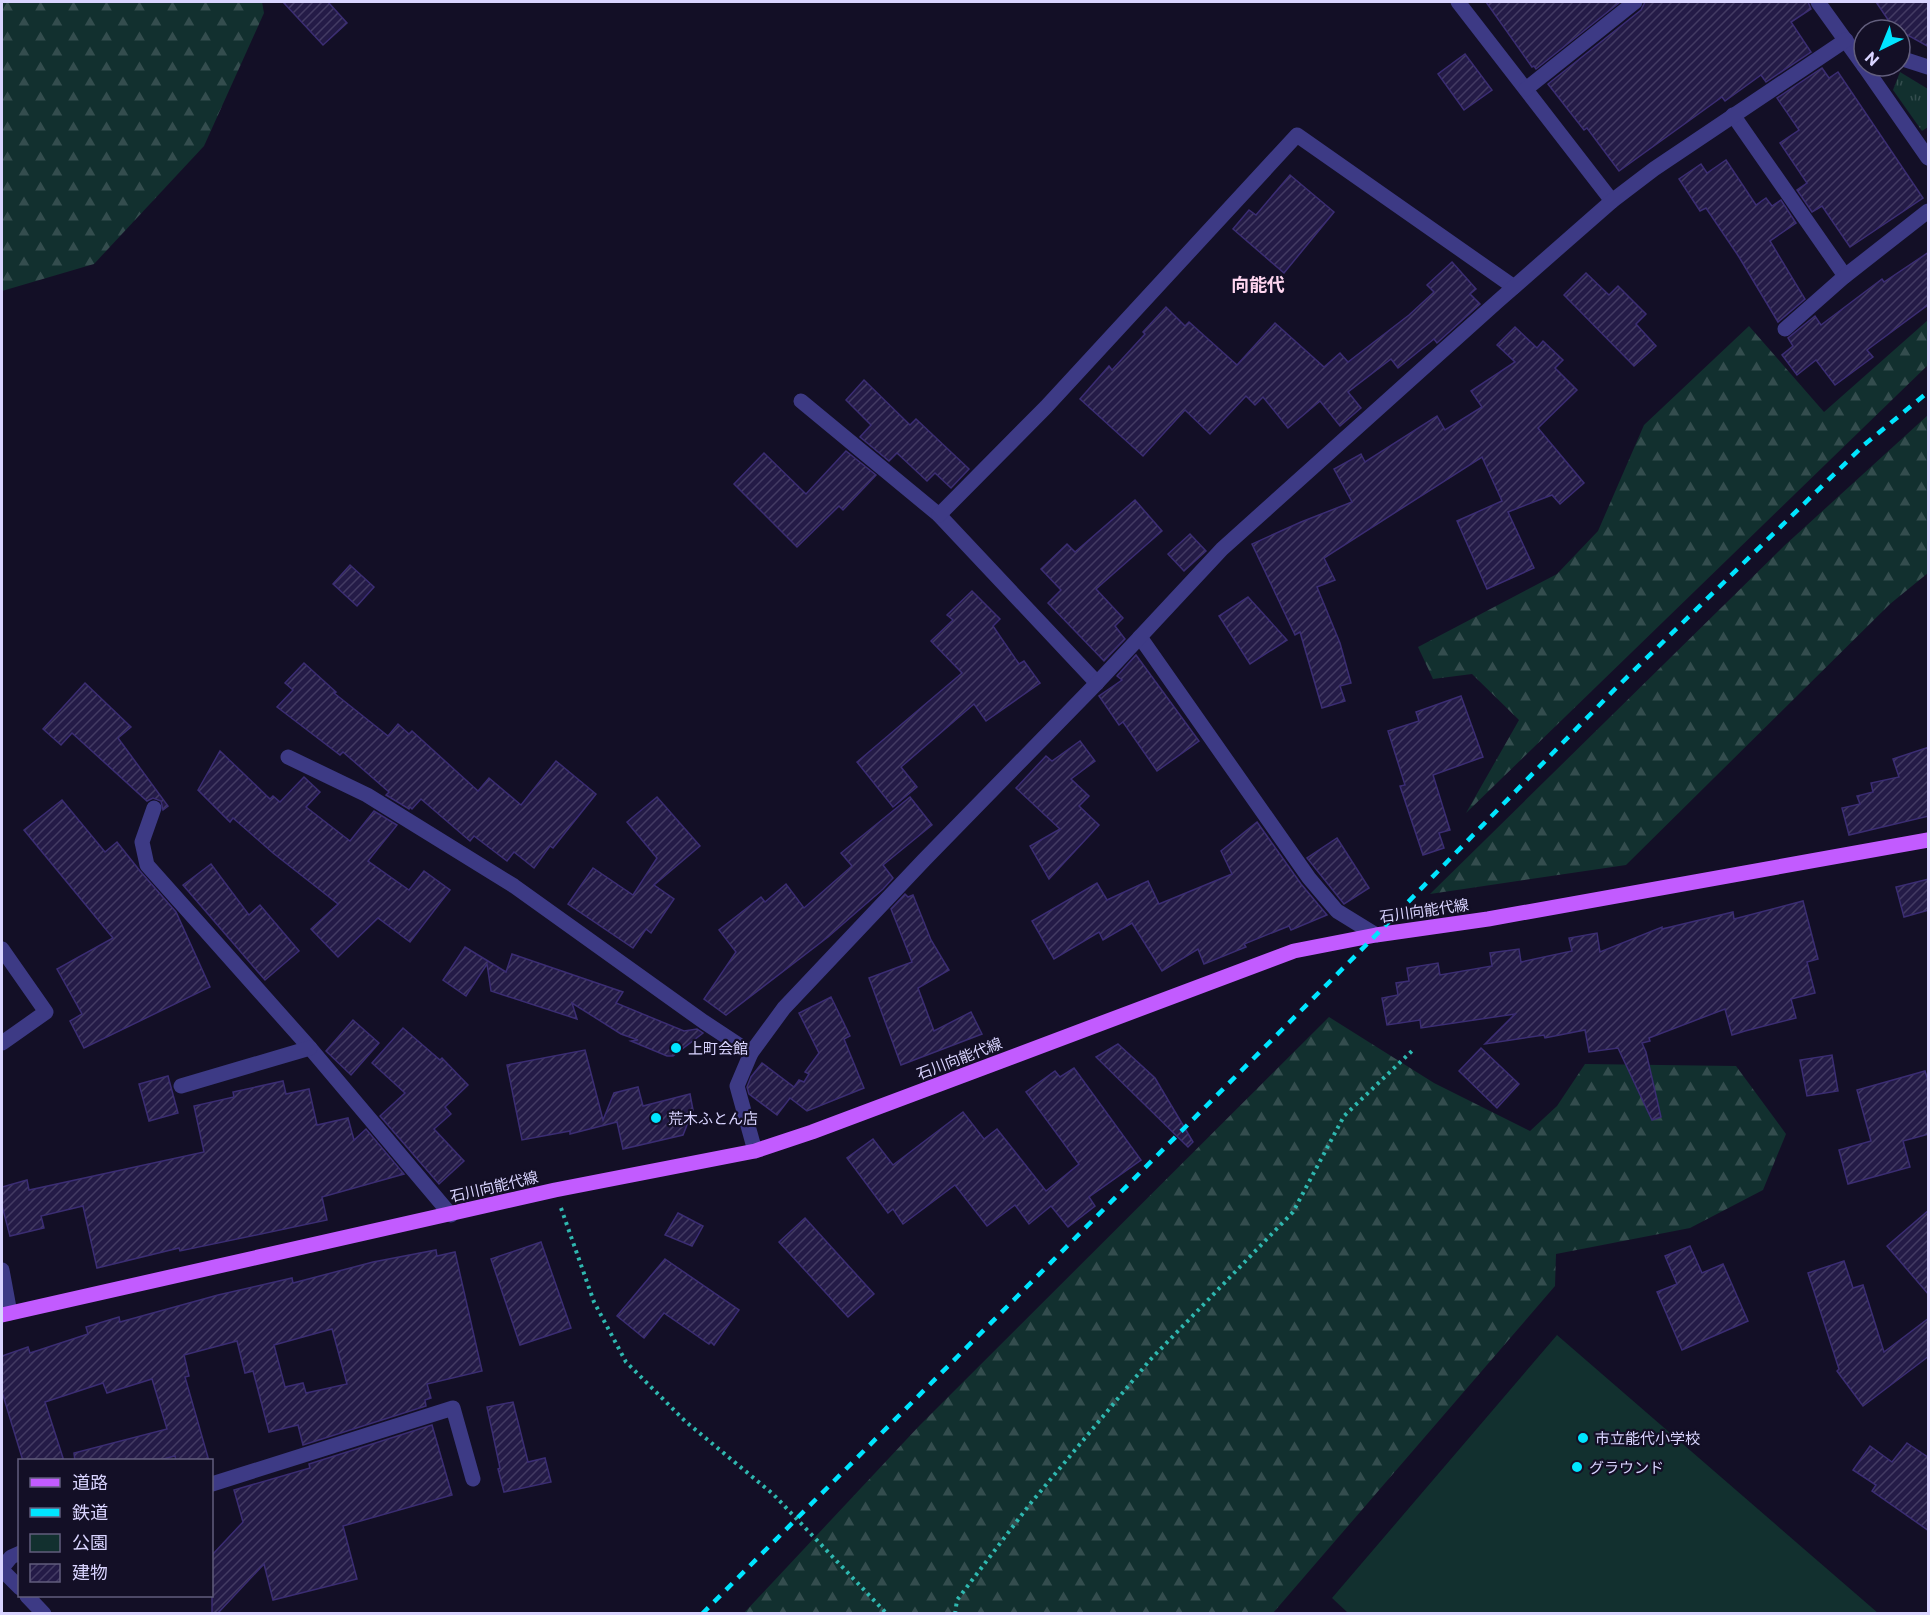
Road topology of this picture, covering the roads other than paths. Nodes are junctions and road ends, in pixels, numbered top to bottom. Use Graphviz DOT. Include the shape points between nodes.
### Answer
graph roads {
  1 [pos="1458,2"];
  2 [pos="1635,2"];
  3 [pos="1818,2"];
  4 [pos="1846,40"];
  5 [pos="1852,42"];
  6 [pos="1852,49"];
  7 [pos="1912,62"];
  8 [pos="1929,67"];
  9 [pos="1872,78"];
  10 [pos="1526,89"];
  11 [pos="1733,115"];
  12 [pos="1929,158"];
  13 [pos="1612,201"];
  14 [pos="1929,211"];
  15 [pos="1845,276"];
  16 [pos="1514,287"];
  17 [pos="1785,329"];
  18 [pos="801,401"];
  19 [pos="939,515"];
  20 [pos="1140,637"];
  21 [pos="1097,683"];
  22 [pos="288,757"];
  23 [pos="154,808"];
  24 [pos="1929,840"];
  25 [pos="1376,935"];
  26 [pos="2,949"];
  27 [pos="2,1043"];
  28 [pos="310,1048"];
  29 [pos="751,1053"];
  30 [pos="181,1086"];
  31 [pos="755,1151"];
  32 [pos="451,1215"];
  33 [pos="2,1270"];
  34 [pos="6,1314"];
  35 [pos="473,1479"];
  36 [pos="213,1484"];
  37 [pos="18,1554"];
  38 [pos="2,1569"];
  39 [pos="18,1586"];
  40 [pos="28,1597"];
  41 [pos="44,1614"];
  1 -- 10 [label="street"];
  2 -- 10 [label="street"];
  3 -- 4 [label="street"];
  4 -- 5 [label="street"];
  4 -- 6 [label="street"];
  4 -- 11 [label="street"];
  7 -- 8 [label="street"];
  9 -- 12 [label="street"];
  10 -- 13 [label="street"];
  11 -- 13 [label="street"];
  11 -- 15 [label="street"];
  13 -- 16 [label="street"];
  14 -- 15 [label="street"];
  15 -- 17 [label="street"];
  16 -- 19 [label="street" via="1297,135 1046,407"];
  16 -- 20 [label="street" via="1222,549"];
  18 -- 19 [label="street"];
  19 -- 21 [label="street"];
  20 -- 21 [label="street"];
  20 -- 25 [label="street" via="1309,878 1337,911"];
  21 -- 29 [label="street" via="784,1008"];
  22 -- 29 [label="street" via="367,795 514,886"];
  23 -- 28 [label="street" via="142,842 147,866"];
  24 -- 25 [label="main road, 石川向能代線" via="1488,919"];
  25 -- 31 [label="main road, 石川向能代線" via="1294,951"];
  26 -- 27 [label="street" via="46,1012"];
  28 -- 30 [label="street"];
  28 -- 32 [label="street"];
  29 -- 31 [label="street" via="737,1086"];
  31 -- 32 [label="main road, 石川向能代線" via="555,1190"];
  32 -- 34 [label="main road, 石川向能代線"];
  33 -- 34 [label="street"];
  35 -- 36 [label="street" via="453,1408"];
  37 -- 38 [label="street"];
  38 -- 39 [label="street"];
  40 -- 41 [label="street"];
}
